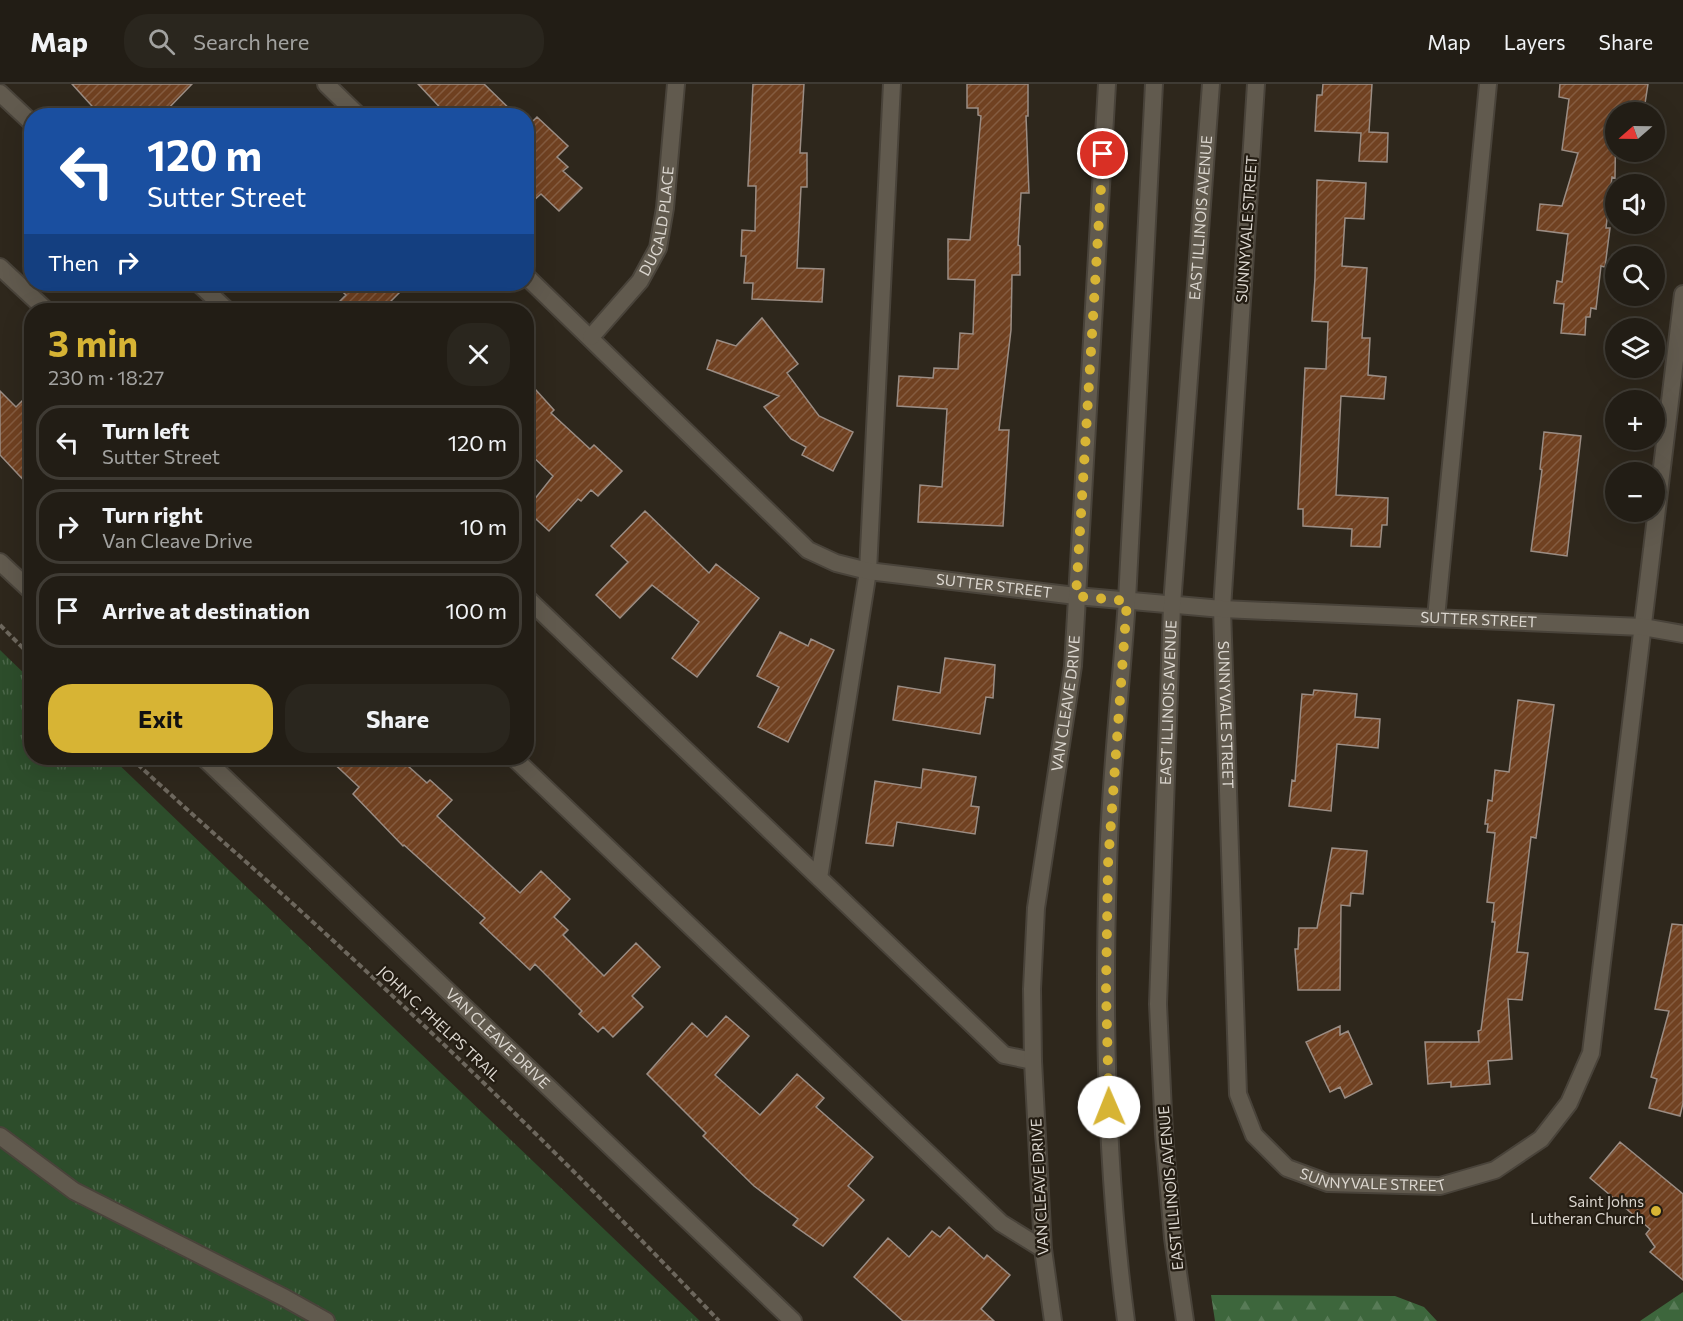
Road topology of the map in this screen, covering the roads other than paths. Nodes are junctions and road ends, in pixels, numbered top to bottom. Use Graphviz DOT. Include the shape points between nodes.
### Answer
graph roads {
  1 [pos="326,84"];
  2 [pos="676,84"];
  3 [pos="892,84"];
  4 [pos="1107,84"];
  5 [pos="1154,84"];
  6 [pos="1211,84"];
  7 [pos="1256,84"];
  8 [pos="1488,84"];
  9 [pos="0,93"];
  10 [pos="351,108"];
  11 [pos="24,116"];
  12 [pos="0,267"];
  13 [pos="534,284"];
  14 [pos="24,289"];
  15 [pos="26,291"];
  16 [pos="207,291"];
  17 [pos="1683,294"];
  18 [pos="39,303"];
  19 [pos="219,303"];
  20 [pos="591,338"];
  21 [pos="0,562"];
  22 [pos="868,571"];
  23 [pos="24,584"];
  24 [pos="1076,596"];
  25 [pos="1127,601"];
  26 [pos="534,605"];
  27 [pos="1172,605"];
  28 [pos="1222,609"];
  29 [pos="1436,618"];
  30 [pos="1643,627"];
  31 [pos="1683,634"];
  32 [pos="211,765"];
  33 [pos="521,765"];
  34 [pos="819,878"];
  35 [pos="1033,1061"];
  36 [pos="0,1136"];
  37 [pos="1043,1249"];
  38 [pos="326,1321"];
  39 [pos="793,1321"];
  40 [pos="1053,1321"];
  41 [pos="1126,1321"];
  42 [pos="1185,1321"];
  1 -- 10 [label="street"];
  2 -- 20 [label="street, DUGALD PLACE" via="658,248 640,281"];
  3 -- 22 [label="street"];
  4 -- 24 [label="street, VAN CLEAVE DRIVE"];
  5 -- 25 [label="street"];
  6 -- 27 [label="street, EAST ILLINOIS AVENUE"];
  7 -- 28 [label="street, SUNNYVALE STREET"];
  8 -- 29 [label="street"];
  9 -- 11 [label="street"];
  12 -- 14 [label="street"];
  13 -- 20 [label="street, SUTTER STREET"];
  15 -- 18 [label="street"];
  16 -- 19 [label="street"];
  17 -- 30 [label="street, SUNNYVALE STREET"];
  20 -- 22 [label="street, SUTTER STREET" via="808,550 836,563"];
  21 -- 23 [label="street"];
  22 -- 24 [label="street, SUTTER STREET"];
  22 -- 34 [label="street"];
  24 -- 25 [label="street, SUTTER STREET"];
  24 -- 35 [label="street, VAN CLEAVE DRIVE" via="1073,666 1036,908"];
  25 -- 27 [label="street, SUTTER STREET"];
  25 -- 41 [label="street" via="1108,864 1106,990 1109,1130"];
  26 -- 34 [label="street"];
  27 -- 28 [label="street, SUTTER STREET"];
  27 -- 42 [label="street, EAST ILLINOIS AVENUE" via="1158,1004 1164,1134"];
  28 -- 29 [label="street, SUTTER STREET"];
  28 -- 30 [label="street, SUNNYVALE STREET" via="1238,1094 1254,1135 1287,1168 1328,1183 1440,1186 1495,1170 1541,1139 1569,1103 1591,1053"];
  29 -- 30 [label="street, SUTTER STREET"];
  30 -- 31 [label="street, SUTTER STREET"];
  32 -- 39 [label="street, VAN CLEAVE DRIVE"];
  33 -- 37 [label="street" via="1001,1223"];
  34 -- 35 [label="street" via="1004,1054"];
  35 -- 37 [label="street, VAN CLEAVE DRIVE"];
  36 -- 38 [label="street" via="74,1191"];
  37 -- 40 [label="street, VAN CLEAVE DRIVE"];
}
